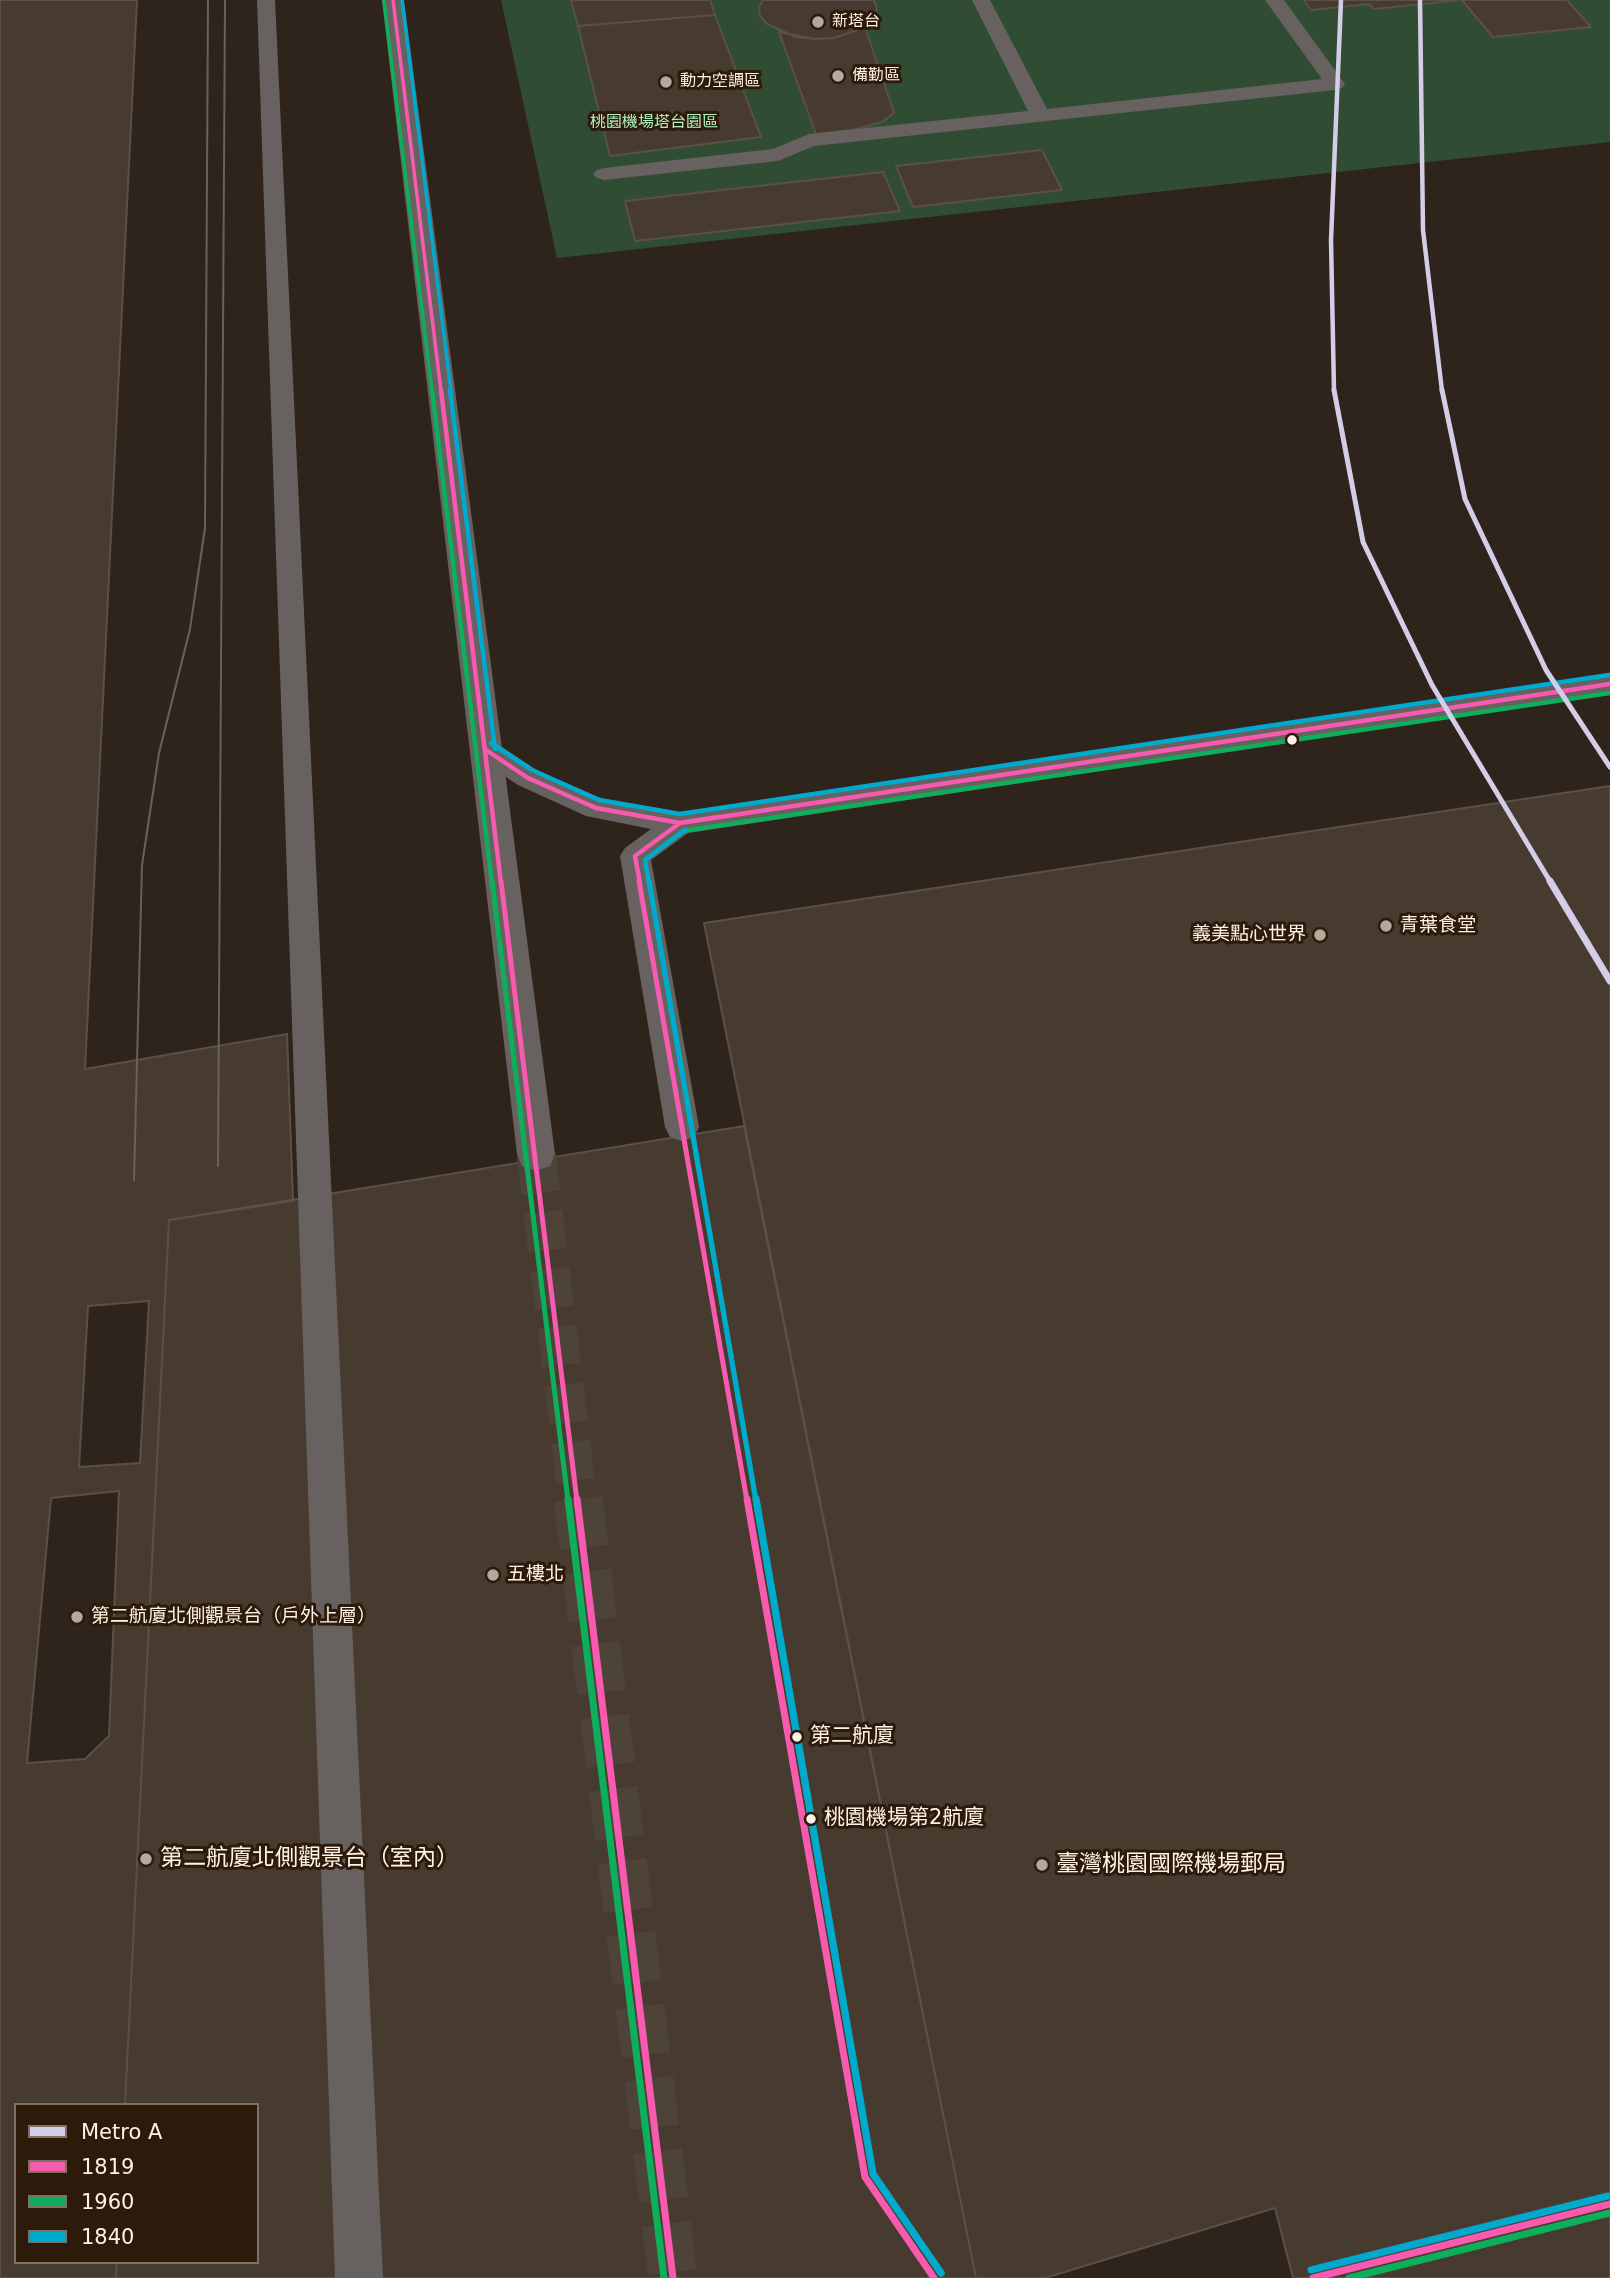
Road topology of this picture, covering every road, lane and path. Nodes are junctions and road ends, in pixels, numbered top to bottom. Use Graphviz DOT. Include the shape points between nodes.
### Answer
graph roads {
  1 [pos="266,0"];
  2 [pos="393,0"];
  3 [pos="981,0"];
  4 [pos="1274,0"];
  5 [pos="1041,116"];
  6 [pos="604,174"];
  7 [pos="1610,684"];
  8 [pos="486,750"];
  9 [pos="680,823"];
  10 [pos="682,1127"];
  11 [pos="536,1154"];
  12 [pos="359,2278"];
  1 -- 12 [label="lane"];
  2 -- 8 [label="street"];
  3 -- 5 [label="lane"];
  4 -- 5 [label="lane" via="1335,84"];
  5 -- 6 [label="lane" via="809,140 778,155"];
  7 -- 9 [label="lane"];
  8 -- 9 [label="lane" via="528,778 596,808"];
  8 -- 11 [label="street"];
  9 -- 10 [label="lane" via="635,856"];
}
